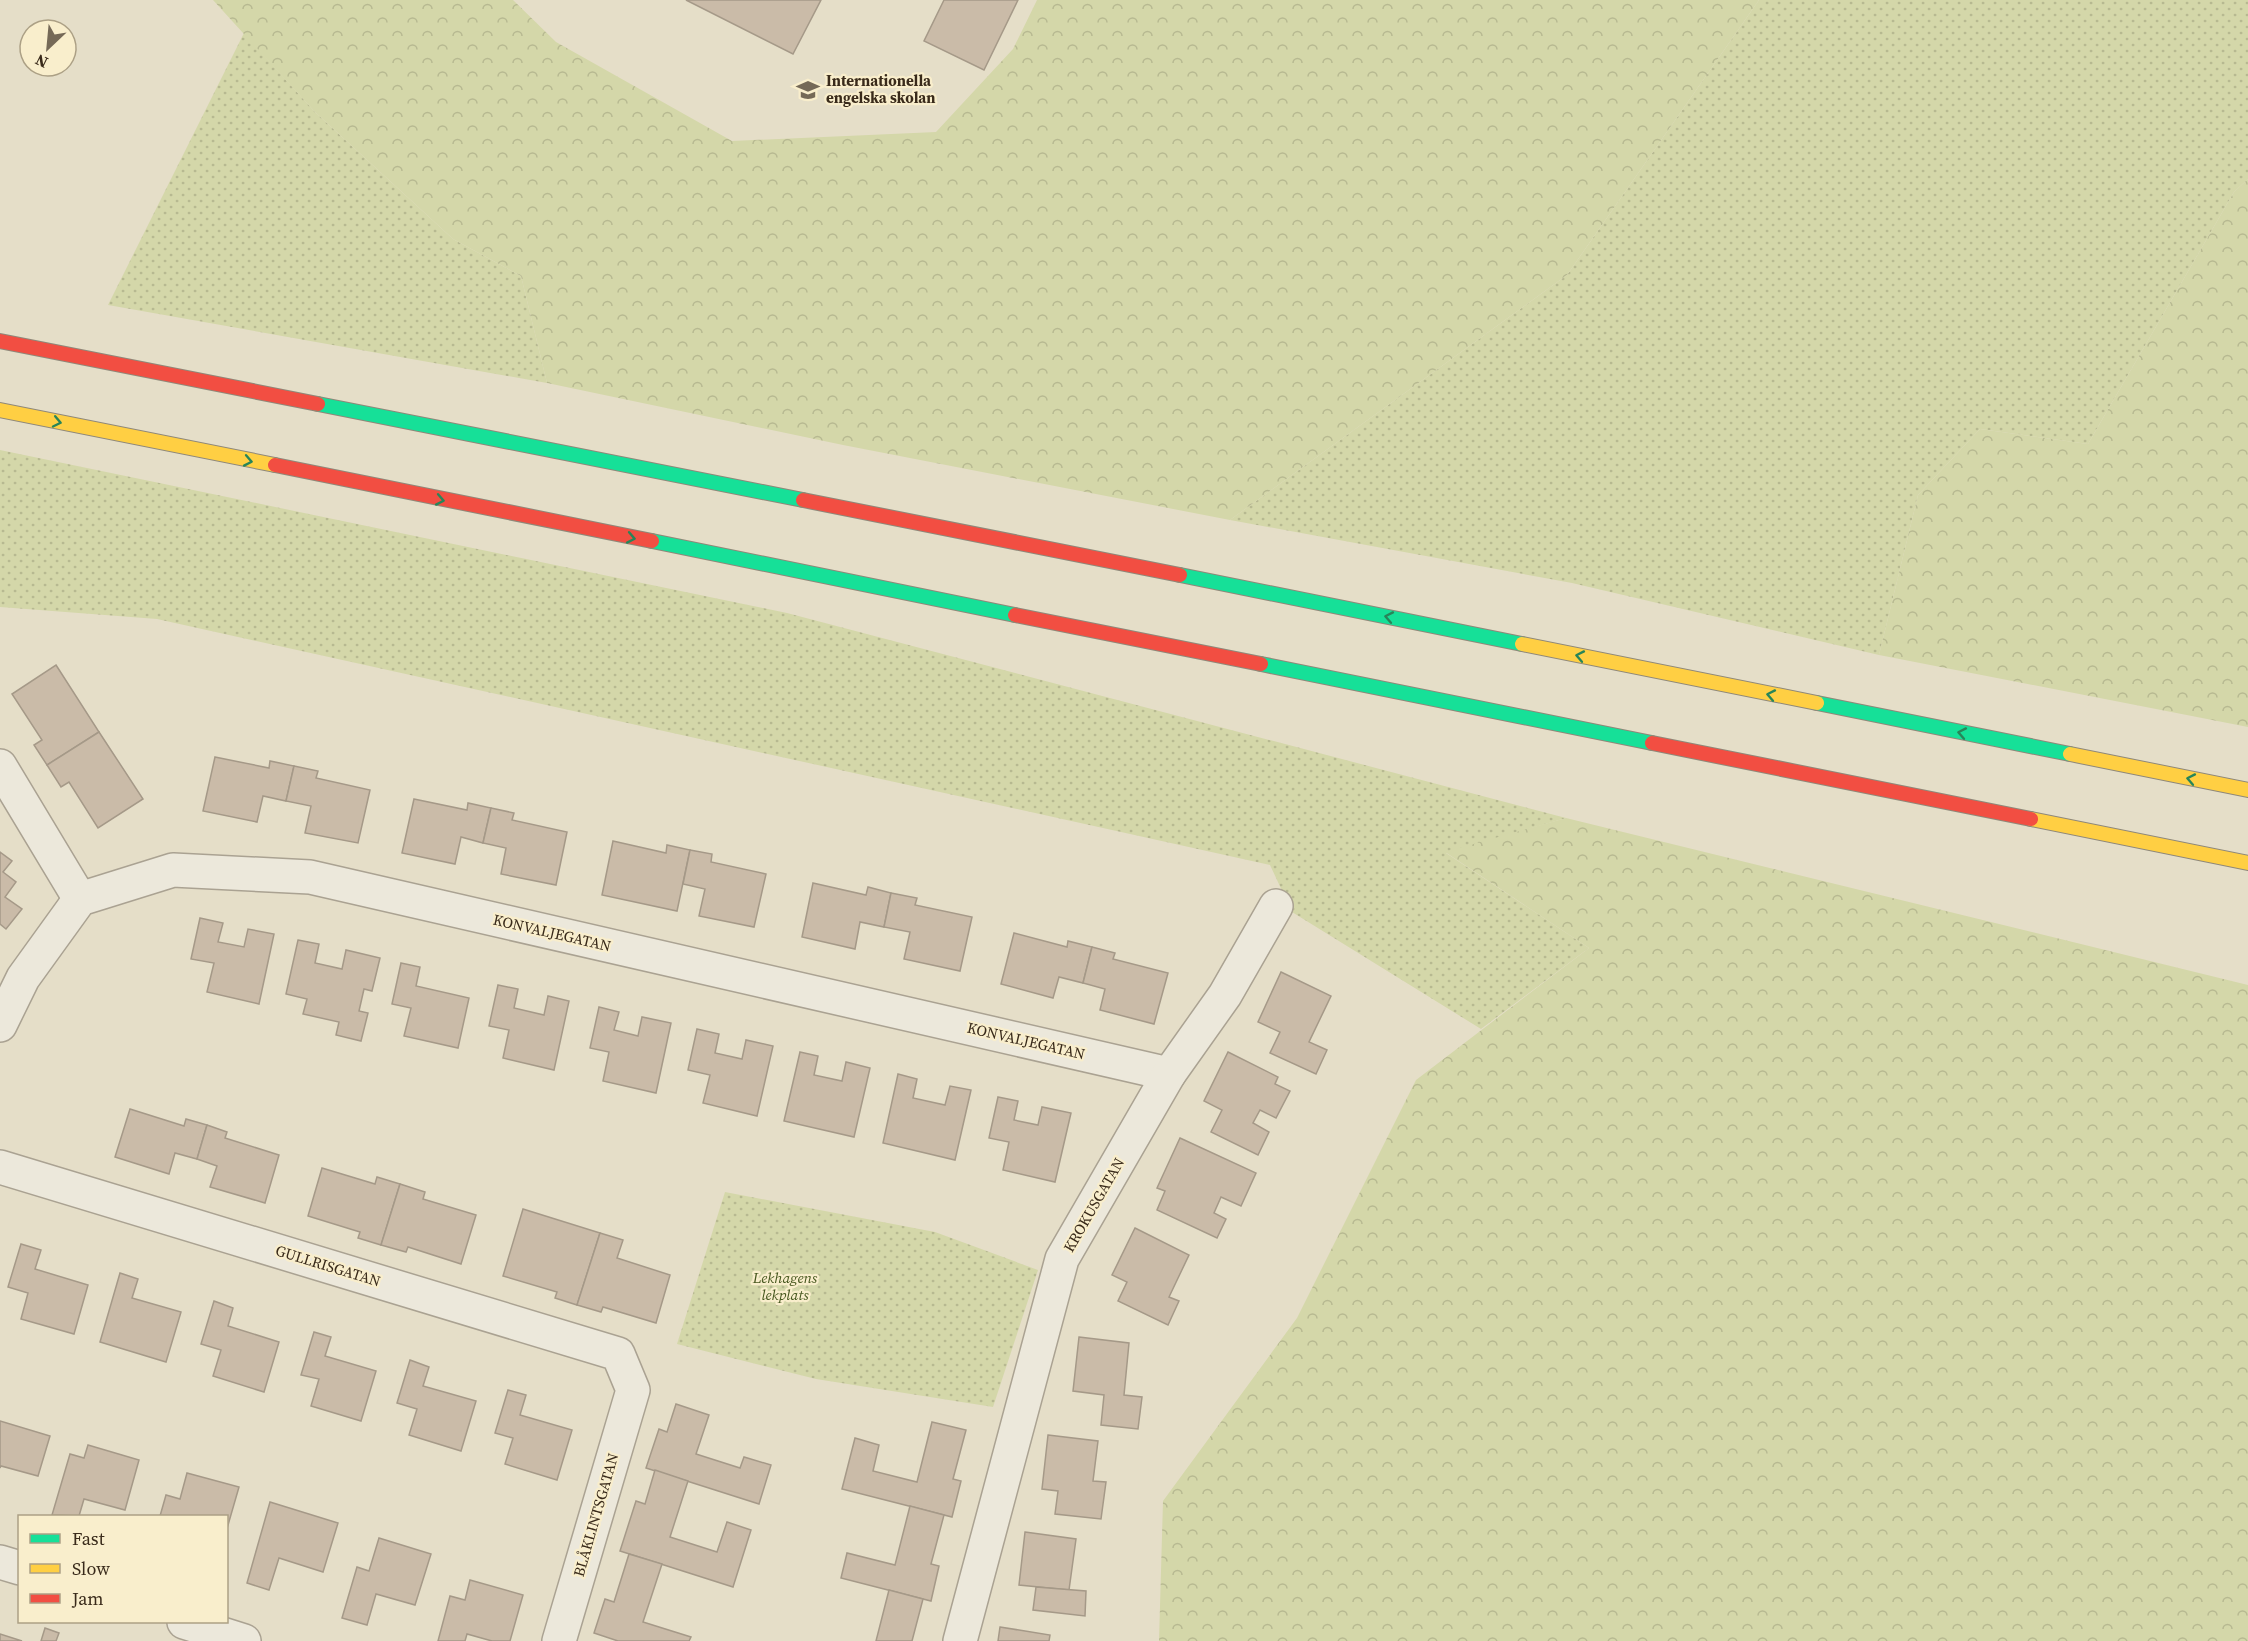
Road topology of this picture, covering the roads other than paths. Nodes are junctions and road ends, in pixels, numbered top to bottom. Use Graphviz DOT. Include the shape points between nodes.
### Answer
graph roads {
  1 [pos="0,340"];
  2 [pos="0,410"];
  3 [pos="0,766"];
  4 [pos="2248,790"];
  5 [pos="2248,863"];
  6 [pos="80,899"];
  7 [pos="1276,906"];
  8 [pos="0,1026"];
  9 [pos="1169,1074"];
  10 [pos="0,1167"];
  11 [pos="633,1390"];
  12 [pos="0,1562"];
  13 [pos="18,1567"];
  14 [pos="187,1623"];
  15 [pos="244,1641"];
  16 [pos="559,1641"];
  17 [pos="960,1641"];
  4 -- 1 [label="highway, one-way"];
  2 -- 5 [label="highway, one-way"];
  3 -- 6 [label="street"];
  6 -- 8 [label="street" via="22,978"];
  6 -- 9 [label="street, KONVALJEGATAN" via="173,870 310,878"];
  7 -- 9 [label="street, KROKUSGATAN" via="1226,995"];
  9 -- 17 [label="street, KROKUSGATAN" via="1062,1259"];
  10 -- 11 [label="street, GULLRISGATAN" via="618,1354"];
  11 -- 16 [label="street, BLÅKLINTSGATAN"];
  12 -- 13 [label="street"];
  14 -- 15 [label="street"];
}
